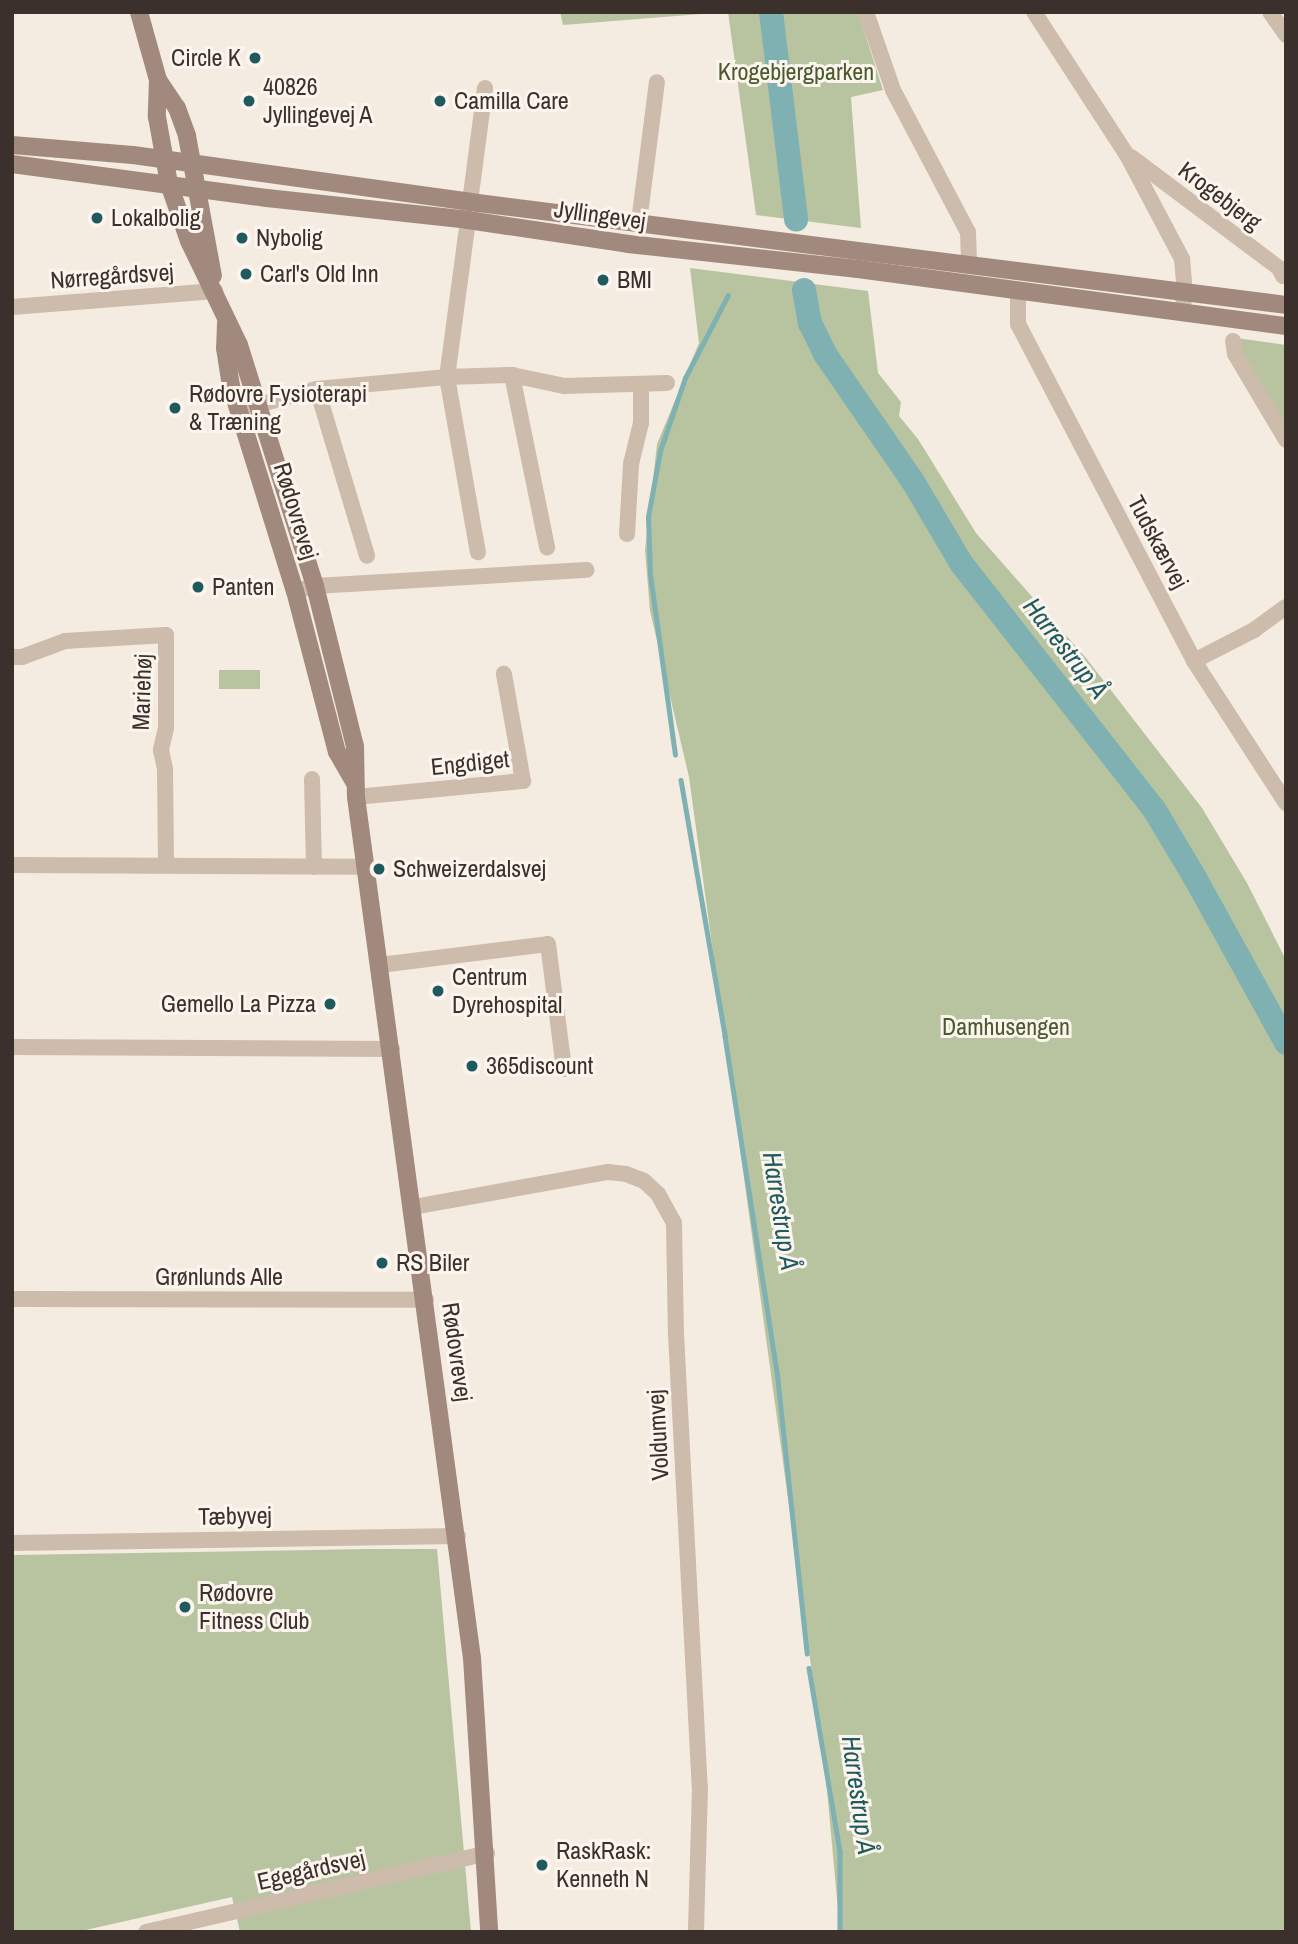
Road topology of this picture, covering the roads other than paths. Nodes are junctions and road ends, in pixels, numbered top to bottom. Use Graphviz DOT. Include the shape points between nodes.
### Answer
graph roads {
  1 [pos="139,12"];
  2 [pos="866,12"];
  3 [pos="1034,12"];
  4 [pos="1270,12"];
  5 [pos="1286,35"];
  6 [pos="158,80"];
  7 [pos="657,82"];
  8 [pos="485,88"];
  9 [pos="12,145"];
  10 [pos="1127,155"];
  11 [pos="164,160"];
  12 [pos="12,164"];
  13 [pos="192,164"];
  14 [pos="169,184"];
  15 [pos="197,190"];
  16 [pos="469,211"];
  17 [pos="639,222"];
  18 [pos="970,263"];
  19 [pos="1283,276"];
  20 [pos="215,291"];
  21 [pos="1018,291"];
  22 [pos="1185,292"];
  23 [pos="1286,305"];
  24 [pos="12,307"];
  25 [pos="1182,313"];
  26 [pos="226,323"];
  27 [pos="1286,326"];
  28 [pos="1233,341"];
  29 [pos="512,375"];
  30 [pos="447,377"];
  31 [pos="667,383"];
  32 [pos="641,384"];
  33 [pos="317,389"];
  34 [pos="257,405"];
  35 [pos="240,413"];
  36 [pos="1286,440"];
  37 [pos="626,534"];
  38 [pos="547,547"];
  39 [pos="478,552"];
  40 [pos="367,556"];
  41 [pos="587,570"];
  42 [pos="315,586"];
  43 [pos="295,592"];
  44 [pos="1286,607"];
  45 [pos="12,657"];
  46 [pos="1195,661"];
  47 [pos="505,674"];
  48 [pos="312,779"];
  49 [pos="355,789"];
  50 [pos="1286,803"];
  51 [pos="166,864"];
  52 [pos="12,865"];
  53 [pos="314,867"];
  54 [pos="367,867"];
  55 [pos="380,965"];
  56 [pos="12,1047"];
  57 [pos="392,1049"];
  58 [pos="564,1069"];
  59 [pos="413,1207"];
  60 [pos="12,1299"];
  61 [pos="426,1300"];
  62 [pos="458,1535"];
  63 [pos="12,1543"];
  64 [pos="487,1853"];
  65 [pos="146,1932"];
  66 [pos="489,1932"];
  67 [pos="696,1932"];
  1 -- 6 [label="street, Rødovrevej"];
  2 -- 18 [label="street" via="893,90 968,232"];
  3 -- 10 [label="street, Krogebjerg"];
  4 -- 5 [label="street"];
  6 -- 11 [label="street, Rødovrevej"];
  6 -- 13 [label="street, Rødovrevej" via="177,108"];
  7 -- 17 [label="street, Jyllingevej"];
  8 -- 16 [label="street"];
  9 -- 11 [label="street, Jyllingevej"];
  10 -- 19 [label="street, Krogebjerg" via="1279,268"];
  10 -- 22 [label="street, Krogebjerg" via="1182,260"];
  11 -- 13 [label="street, Jyllingevej"];
  11 -- 14 [label="street, Rødovrevej"];
  12 -- 14 [label="street, Jyllingevej"];
  13 -- 15 [label="street, Rødovrevej"];
  13 -- 16 [label="street, Jyllingevej"];
  14 -- 15 [label="street, Jyllingevej"];
  14 -- 20 [label="street, Rødovrevej" via="189,241"];
  15 -- 16 [label="street, Jyllingevej"];
  15 -- 20 [label="street, Rødovrevej"];
  16 -- 17 [label="street, Jyllingevej"];
  16 -- 21 [label="street, Jyllingevej" via="628,244"];
  16 -- 30 [label="street"];
  17 -- 18 [label="street, Jyllingevej"];
  18 -- 22 [label="street, Jyllingevej"];
  20 -- 24 [label="street, Nørregårdsvej"];
  20 -- 26 [label="street, Rødovrevej"];
  21 -- 25 [label="street, Jyllingevej"];
  21 -- 46 [label="street, Tudskærvej" via="1017,324"];
  22 -- 23 [label="street, Jyllingevej"];
  22 -- 25 [label="street"];
  25 -- 27 [label="street, Jyllingevej"];
  26 -- 34 [label="street, Rødovrevej" via="239,345"];
  26 -- 35 [label="street, Rødovrevej" via="225,348"];
  28 -- 36 [label="street" via="1235,354"];
  29 -- 30 [label="street"];
  29 -- 32 [label="street" via="564,386"];
  29 -- 38 [label="street"];
  30 -- 33 [label="street"];
  30 -- 39 [label="street"];
  31 -- 32 [label="street"];
  32 -- 37 [label="street" via="641,423 631,464"];
  33 -- 34 [label="street"];
  33 -- 40 [label="street"];
  34 -- 35 [label="street"];
  34 -- 42 [label="street, Rødovrevej"];
  35 -- 43 [label="street, Rødovrevej"];
  41 -- 42 [label="street, Rødovrevej"];
  42 -- 43 [label="street, Rødovrevej"];
  42 -- 49 [label="street, Rødovrevej" via="349,713"];
  43 -- 49 [label="street, Rødovrevej" via="337,752"];
  44 -- 46 [label="street"];
  45 -- 51 [label="street, Mariehøj" via="65,641 166,635 166,729 161,750"];
  46 -- 50 [label="street, Tudskærvej"];
  47 -- 49 [label="street, Engdiget" via="523,780"];
  48 -- 53 [label="street"];
  49 -- 54 [label="street, Rødovrevej"];
  51 -- 52 [label="street"];
  51 -- 53 [label="street"];
  53 -- 54 [label="street"];
  54 -- 55 [label="street, Rødovrevej"];
  55 -- 57 [label="street, Rødovrevej"];
  55 -- 58 [label="street" via="548,944"];
  56 -- 57 [label="street"];
  57 -- 59 [label="street, Rødovrevej"];
  59 -- 61 [label="street, Rødovrevej"];
  59 -- 67 [label="street, Voldumvej" via="608,1172 644,1181 658,1194 674,1223 699,1775"];
  60 -- 61 [label="street, Grønlunds Alle"];
  61 -- 62 [label="street, Rødovrevej"];
  62 -- 63 [label="street, Tæbyvej"];
  62 -- 64 [label="street, Rødovrevej"];
  64 -- 65 [label="street, Egegårdsvej"];
  64 -- 66 [label="street, Rødovrevej"];
}
